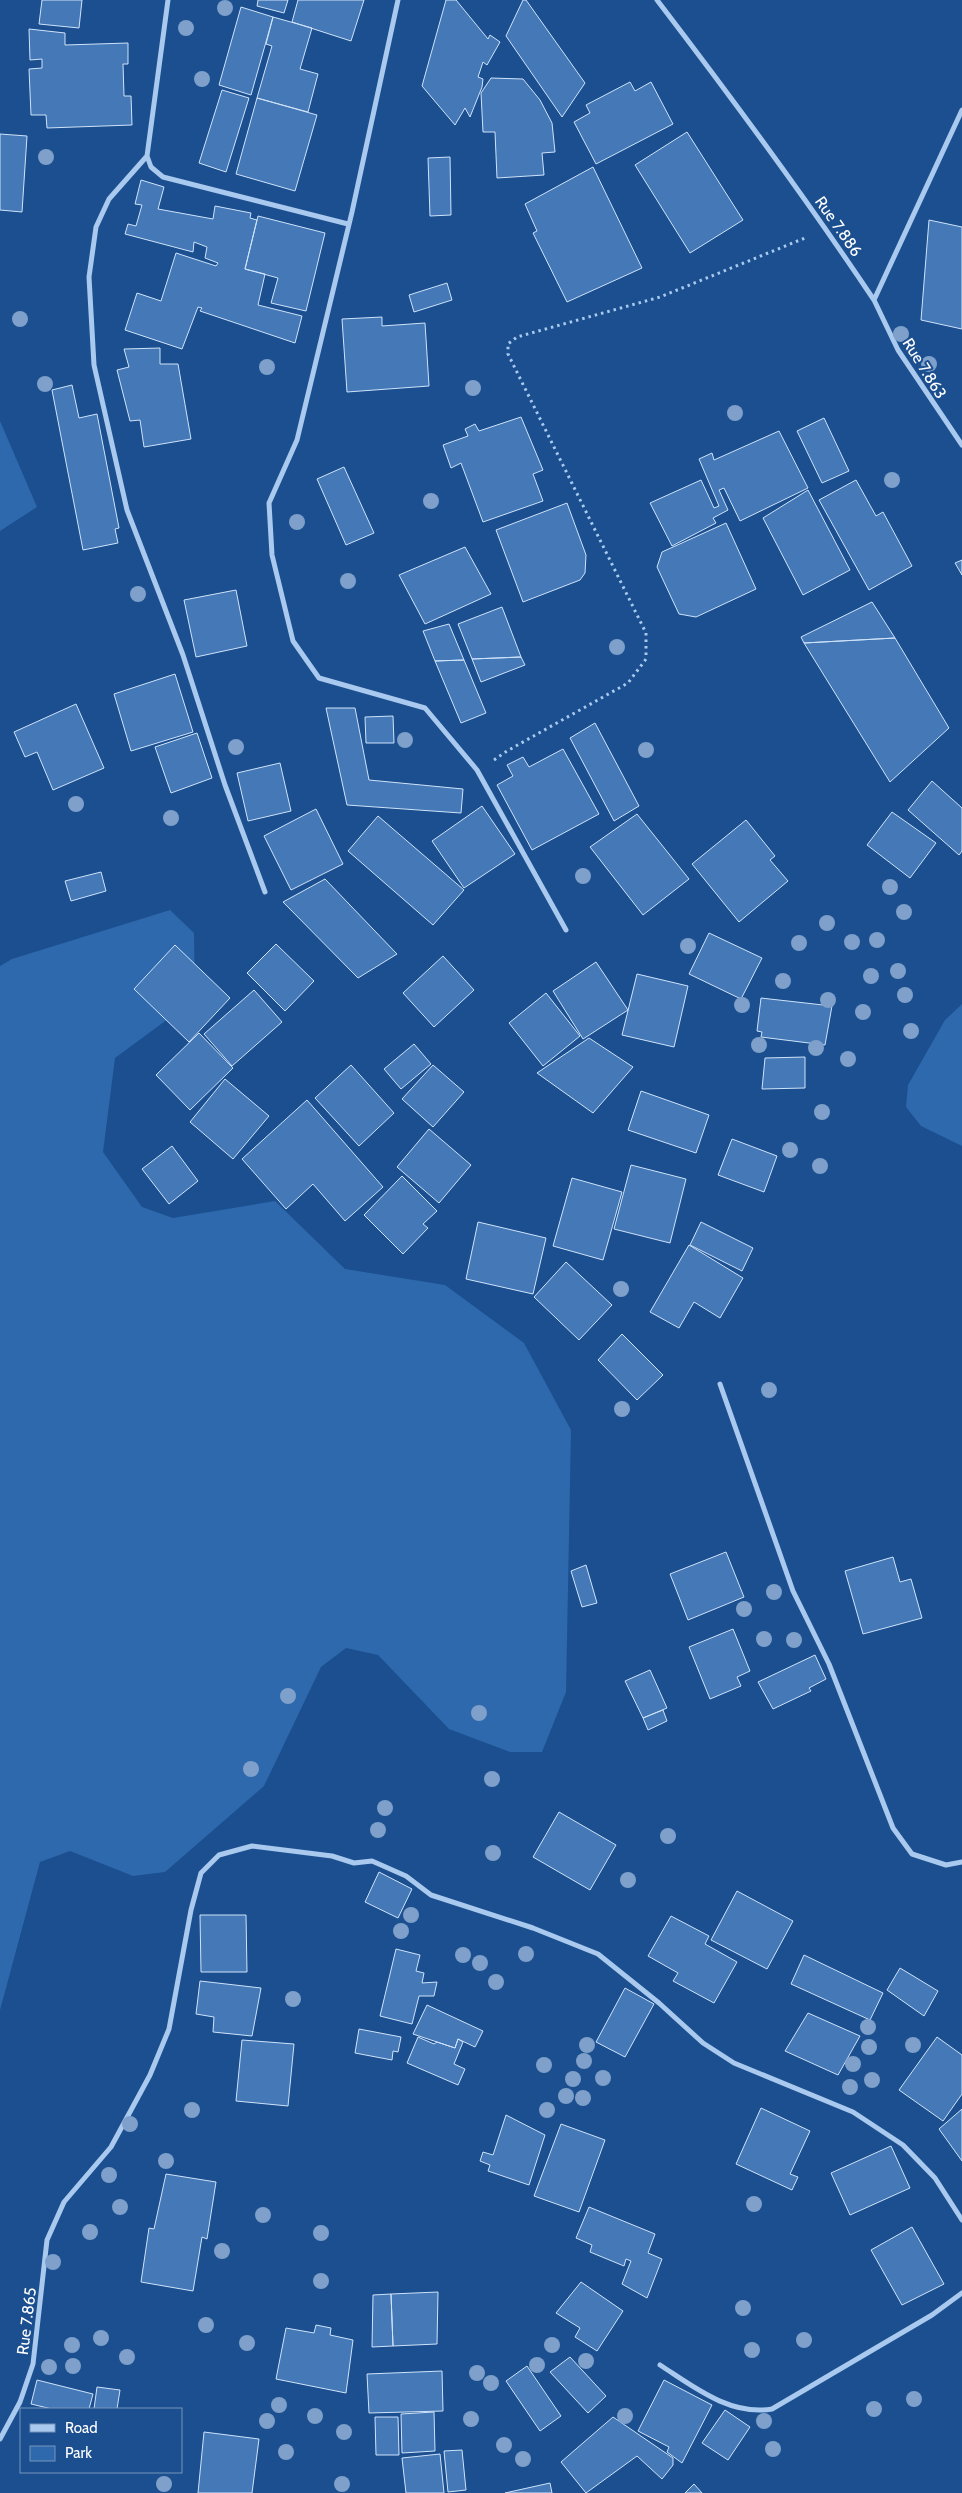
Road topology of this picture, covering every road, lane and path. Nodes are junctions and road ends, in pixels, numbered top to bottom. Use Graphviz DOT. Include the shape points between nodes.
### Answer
graph roads {
  1 [pos="168,0"];
  2 [pos="398,0"];
  3 [pos="657,0"];
  4 [pos="962,110"];
  5 [pos="147,156"];
  6 [pos="348,224"];
  7 [pos="827,230"];
  8 [pos="874,300"];
  9 [pos="962,445"];
  10 [pos="477,770"];
  11 [pos="265,892"];
  12 [pos="566,930"];
  13 [pos="720,1384"];
  14 [pos="962,1862"];
  15 [pos="962,2220"];
  16 [pos="962,2292"];
  17 [pos="660,2365"];
  18 [pos="0,2440"];
  1 -- 5 [label="street"];
  2 -- 6 [label="street"];
  3 -- 7 [label="street, Rue 7.886" via="729,93"];
  4 -- 8 [label="street"];
  5 -- 6 [label="street" via="151,167 163,177"];
  5 -- 11 [label="street" via="109,198 96,227 89,277 94,365 127,510 184,655 225,785"];
  6 -- 10 [label="street" via="297,440 268,503 272,555 284,611 293,641 319,678 425,708"];
  7 -- 8 [label="street, Rue 7.886"];
  7 -- 10 [label="path" via="660,297 517,337 508,344 508,354 646,633 646,659 628,683"];
  8 -- 9 [label="street, Rue 7.863" via="898,350"];
  10 -- 12 [label="street"];
  13 -- 14 [label="street" via="793,1590 829,1664 893,1828 912,1854 946,1864"];
  15 -- 18 [label="street, Rue 7.865" via="935,2178 903,2145 853,2112 734,2063 703,2044 598,1954 541,1931 431,1895 406,1876 372,1861 354,1863 332,1856 252,1846 219,1855 201,1873 168,2029 150,2075 111,2147 64,2202 47,2240 33,2364 20,2402"];
  16 -- 17 [label="street" via="932,2315 772,2409 756,2412 736,2408 701,2392"];
}
